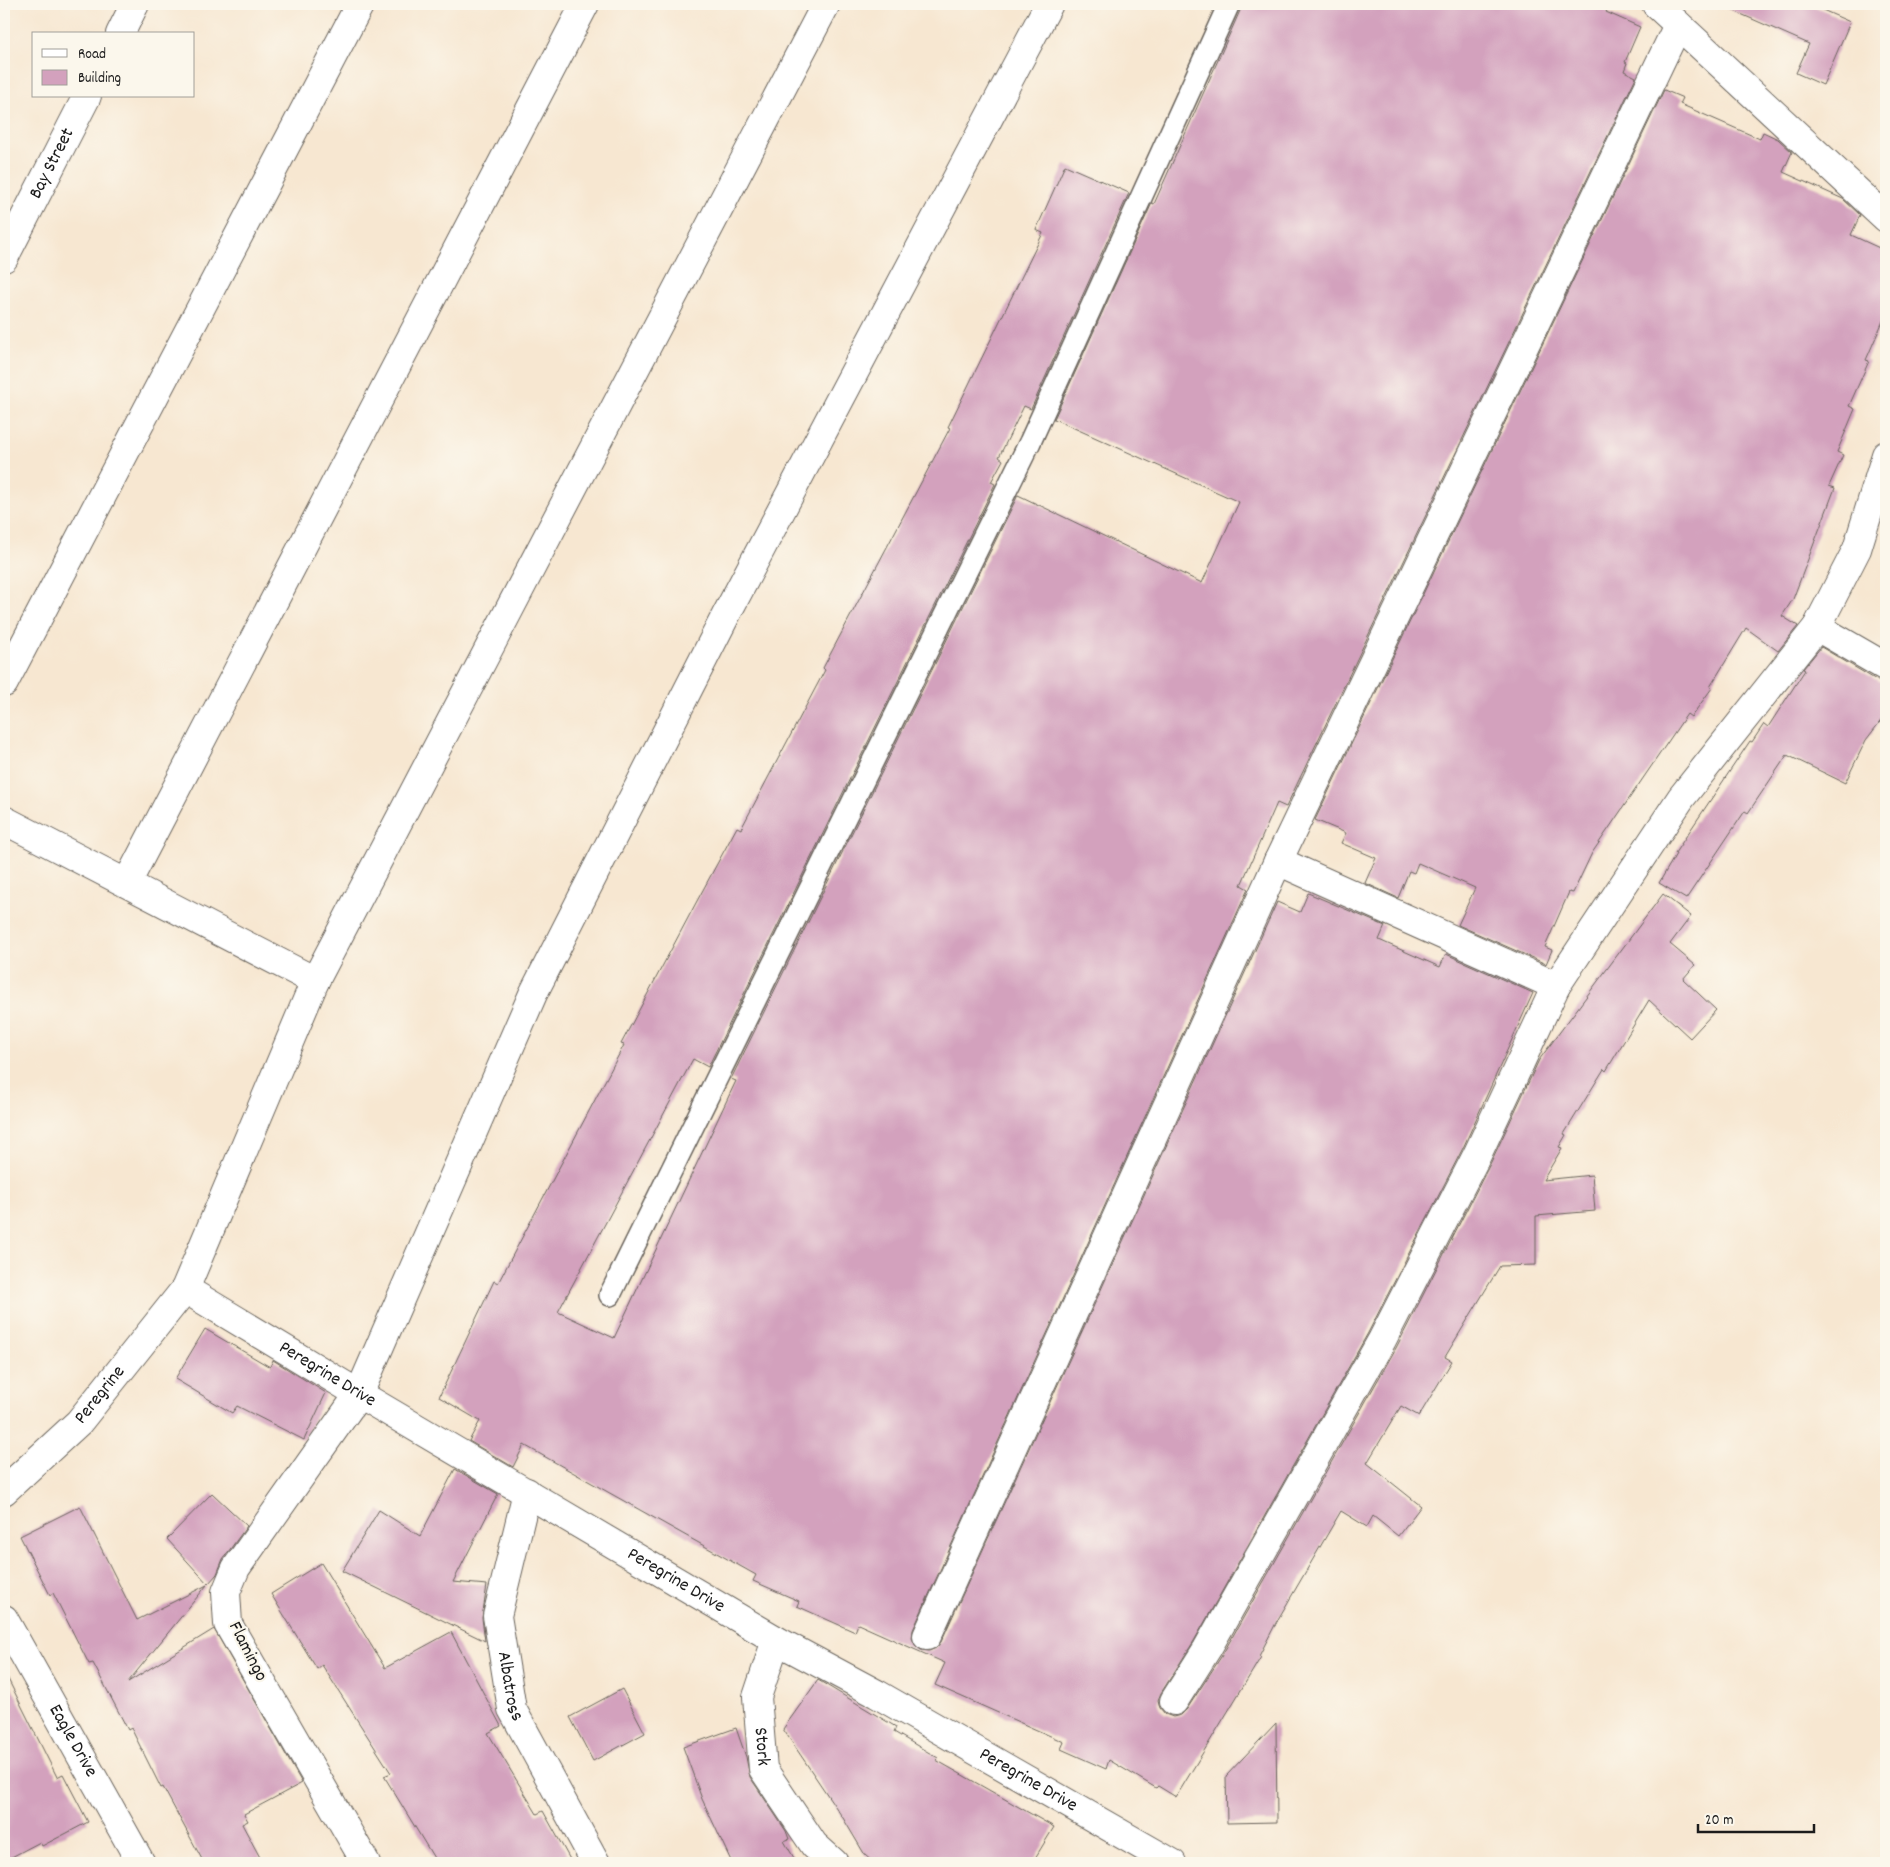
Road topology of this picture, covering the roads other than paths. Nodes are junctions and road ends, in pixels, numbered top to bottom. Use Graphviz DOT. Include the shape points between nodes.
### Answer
graph roads {
  1 [pos="136,4"];
  2 [pos="360,4"];
  3 [pos="585,4"];
  4 [pos="826,4"];
  5 [pos="1049,4"];
  6 [pos="1229,4"];
  7 [pos="1656,4"];
  8 [pos="1678,25"];
  9 [pos="121,32"];
  10 [pos="87,98"];
  11 [pos="1886,218"];
  12 [pos="4,258"];
  13 [pos="1886,455"];
  14 [pos="1817,627"];
  15 [pos="1886,667"];
  16 [pos="4,683"];
  17 [pos="4,820"];
  18 [pos="1278,861"];
  19 [pos="127,883"];
  20 [pos="315,981"];
  21 [pos="1556,986"];
  22 [pos="185,1289"];
  23 [pos="610,1295"];
  24 [pos="359,1394"];
  25 [pos="4,1491"];
  26 [pos="527,1492"];
  27 [pos="4,1619"];
  28 [pos="926,1636"];
  29 [pos="776,1640"];
  30 [pos="1174,1702"];
  31 [pos="141,1863"];
  32 [pos="366,1863"];
  33 [pos="596,1863"];
  34 [pos="834,1863"];
  35 [pos="1172,1863"];
  1 -- 9 [label="street"];
  2 -- 16 [label="street"];
  3 -- 19 [label="street"];
  4 -- 20 [label="street, Peregrine"];
  5 -- 24 [label="street, Flamingo" via="726,616 538,985"];
  6 -- 23 [label="lane" via="1030,442"];
  7 -- 8 [label="street"];
  8 -- 11 [label="street"];
  8 -- 18 [label="street"];
  10 -- 12 [label="street, Bay Street"];
  13 -- 14 [label="street" via="1857,548"];
  14 -- 15 [label="street"];
  14 -- 21 [label="street" via="1681,798"];
  17 -- 19 [label="street"];
  18 -- 21 [label="street"];
  18 -- 28 [label="street"];
  19 -- 20 [label="street"];
  20 -- 22 [label="street, Peregrine"];
  21 -- 30 [label="street" via="1477,1155 1382,1340"];
  22 -- 24 [label="street, Peregrine Drive"];
  22 -- 25 [label="street, Peregrine" via="79,1422"];
  24 -- 26 [label="street, Peregrine Drive"];
  24 -- 32 [label="street, Flamingo" via="236,1568 226,1592 228,1624"];
  26 -- 29 [label="street, Peregrine Drive"];
  26 -- 33 [label="street, Albatross" via="498,1616 512,1709"];
  27 -- 31 [label="street, Eagle Drive"];
  29 -- 34 [label="street, Stork" via="757,1697 763,1769 814,1845"];
  29 -- 35 [label="street, Peregrine Drive" via="877,1694"];
}
